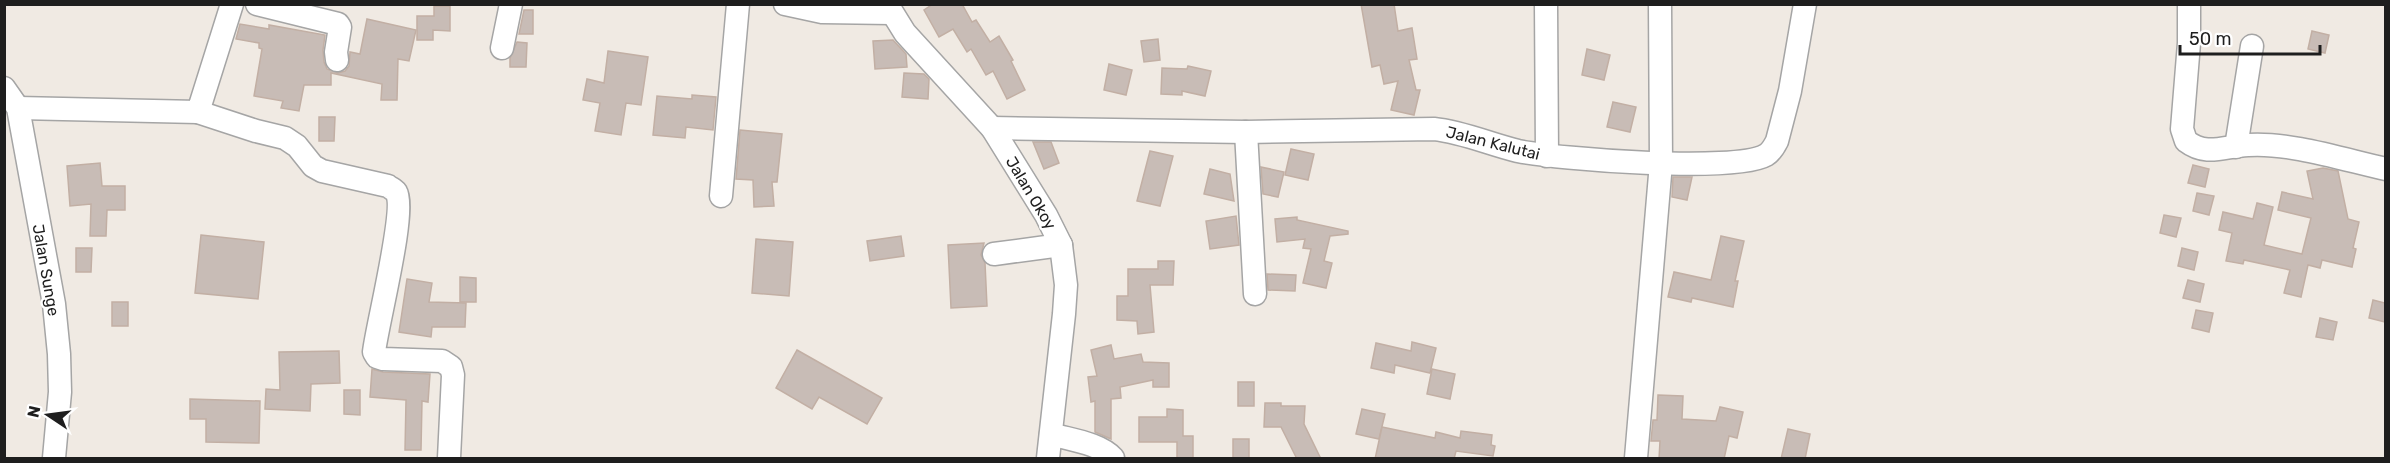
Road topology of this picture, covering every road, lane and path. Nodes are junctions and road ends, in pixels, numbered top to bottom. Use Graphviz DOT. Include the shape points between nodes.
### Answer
graph roads {
  1 [pos="232,4"];
  2 [pos="257,4"];
  3 [pos="511,4"];
  4 [pos="738,4"];
  5 [pos="785,4"];
  6 [pos="1546,4"];
  7 [pos="1660,4"];
  8 [pos="1805,4"];
  9 [pos="2189,4"];
  10 [pos="889,9"];
  11 [pos="2252,46"];
  12 [pos="502,48"];
  13 [pos="337,60"];
  14 [pos="4,88"];
  15 [pos="18,108"];
  16 [pos="198,112"];
  17 [pos="992,128"];
  18 [pos="1246,132"];
  19 [pos="2236,147"];
  20 [pos="1547,156"];
  21 [pos="1661,163"];
  22 [pos="2385,169"];
  23 [pos="721,196"];
  24 [pos="1061,246"];
  25 [pos="994,254"];
  26 [pos="1255,294"];
  27 [pos="1052,434"];
  28 [pos="54,459"];
  29 [pos="449,459"];
  30 [pos="1048,459"];
  31 [pos="1113,459"];
  32 [pos="1636,459"];
  1 -- 16 [label="street"];
  2 -- 13 [label="street" via="338,24"];
  3 -- 12 [label="street"];
  4 -- 23 [label="street"];
  5 -- 10 [label="street" via="822,12"];
  6 -- 20 [label="street"];
  7 -- 21 [label="street"];
  8 -- 21 [label="street, Jalan Kalutai" via="1790,92 1774,148 1750,160"];
  9 -- 19 [label="street" via="2182,129 2186,141 2200,150"];
  10 -- 17 [label="street, Jalan Okoy" via="905,33"];
  11 -- 19 [label="street"];
  14 -- 15 [label="street, Jalan Sunge"];
  15 -- 16 [label="street"];
  15 -- 28 [label="street, Jalan Sunge" via="54,304 60,392"];
  16 -- 29 [label="street" via="285,138 322,171 396,191 396,237 374,352 382,359 442,361 451,367"];
  17 -- 18 [label="street, Jalan Kalutai"];
  17 -- 24 [label="street, Jalan Okoy"];
  18 -- 20 [label="street, Jalan Kalutai" via="1434,129"];
  18 -- 26 [label="street"];
  19 -- 22 [label="street" via="2277,147"];
  20 -- 21 [label="street, Jalan Kalutai"];
  21 -- 32 [label="street"];
  24 -- 25 [label="street"];
  24 -- 27 [label="street, Jalan Okoy" via="1066,285"];
  27 -- 30 [label="street, Jalan Okoy"];
  27 -- 31 [label="street" via="1095,447"];
}
